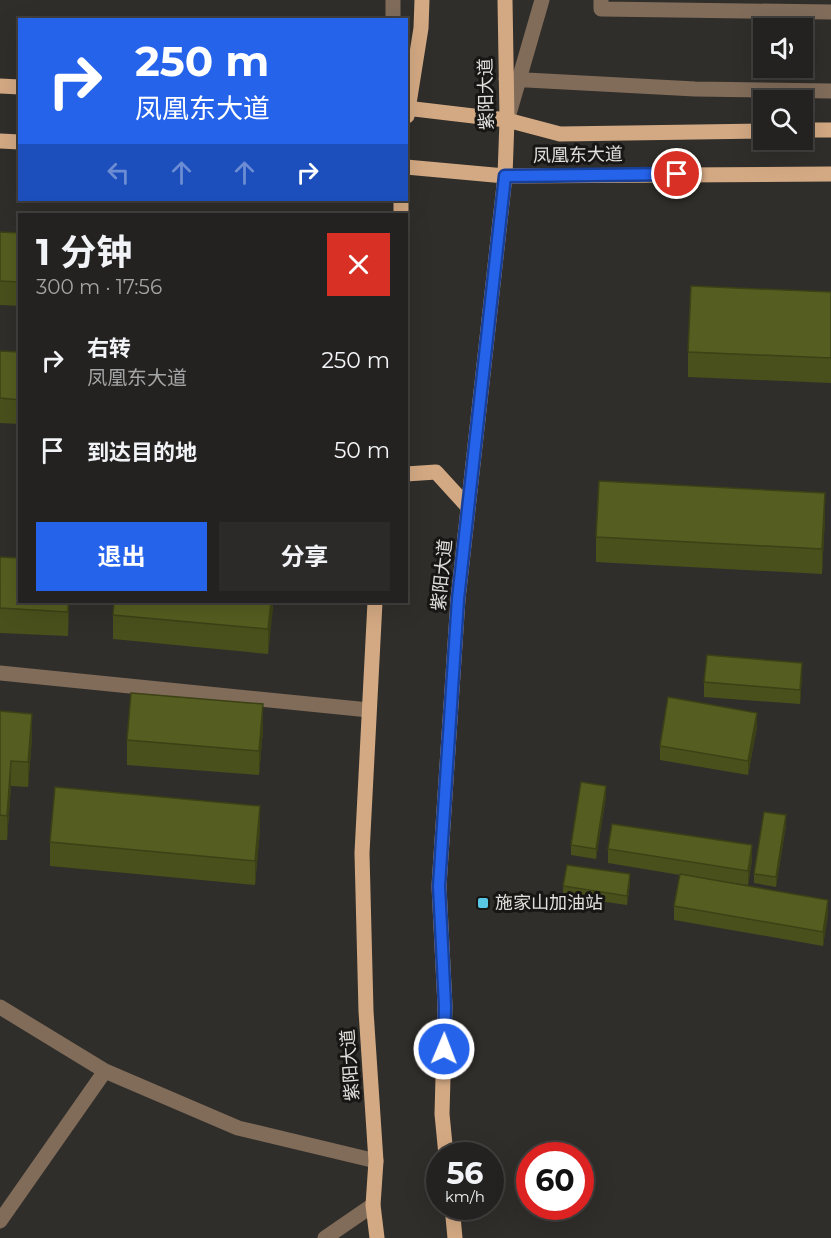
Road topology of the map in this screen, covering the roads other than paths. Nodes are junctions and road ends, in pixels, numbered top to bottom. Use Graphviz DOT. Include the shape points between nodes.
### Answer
graph roads {
  1 [pos="393,0"];
  2 [pos="422,0"];
  3 [pos="504,0"];
  4 [pos="542,0"];
  5 [pos="601,0"];
  6 [pos="831,12"];
  7 [pos="393,18"];
  8 [pos="512,80"];
  9 [pos="0,86"];
  10 [pos="18,87"];
  11 [pos="831,91"];
  12 [pos="408,103"];
  13 [pos="408,109"];
  14 [pos="507,120"];
  15 [pos="813,130"];
  16 [pos="831,130"];
  17 [pos="753,131"];
  18 [pos="0,141"];
  19 [pos="18,142"];
  20 [pos="408,167"];
  21 [pos="831,174"];
  22 [pos="505,176"];
  23 [pos="408,474"];
  24 [pos="468,507"];
  25 [pos="375,603"];
  26 [pos="0,672"];
  27 [pos="369,710"];
  28 [pos="0,1007"];
  29 [pos="105,1071"];
  30 [pos="445,1142"];
  31 [pos="376,1161"];
  32 [pos="373,1205"];
  33 [pos="1,1218"];
  34 [pos="453,1220"];
  35 [pos="325,1238"];
  36 [pos="377,1238"];
  37 [pos="455,1238"];
  1 -- 7 [label="street"];
  2 -- 12 [label="main road"];
  3 -- 8 [label="main road, 紫阳大道"];
  4 -- 8 [label="street"];
  5 -- 6 [label="street" via="601,9"];
  8 -- 11 [label="street"];
  8 -- 14 [label="main road, 紫阳大道"];
  9 -- 10 [label="main road"];
  13 -- 14 [label="main road, 凤凰东大道"];
  14 -- 17 [label="main road, 凤凰东大道" via="560,134"];
  14 -- 22 [label="main road, 紫阳大道"];
  15 -- 16 [label="main road"];
  18 -- 19 [label="main road"];
  20 -- 22 [label="main road, 凤凰东大道"];
  21 -- 22 [label="main road, 凤凰东大道"];
  22 -- 24 [label="main road, 紫阳大道"];
  23 -- 24 [label="main road" via="436,472"];
  24 -- 30 [label="main road, 紫阳大道" via="439,886 445,1006"];
  25 -- 27 [label="main road, 紫阳大道"];
  26 -- 27 [label="street"];
  27 -- 31 [label="main road, 紫阳大道" via="362,853 366,1011"];
  28 -- 29 [label="street"];
  29 -- 31 [label="street" via="238,1128"];
  29 -- 33 [label="street"];
  31 -- 32 [label="main road, 紫阳大道"];
  32 -- 35 [label="street"];
  32 -- 36 [label="main road, 紫阳大道"];
  34 -- 37 [label="main road"];
}
